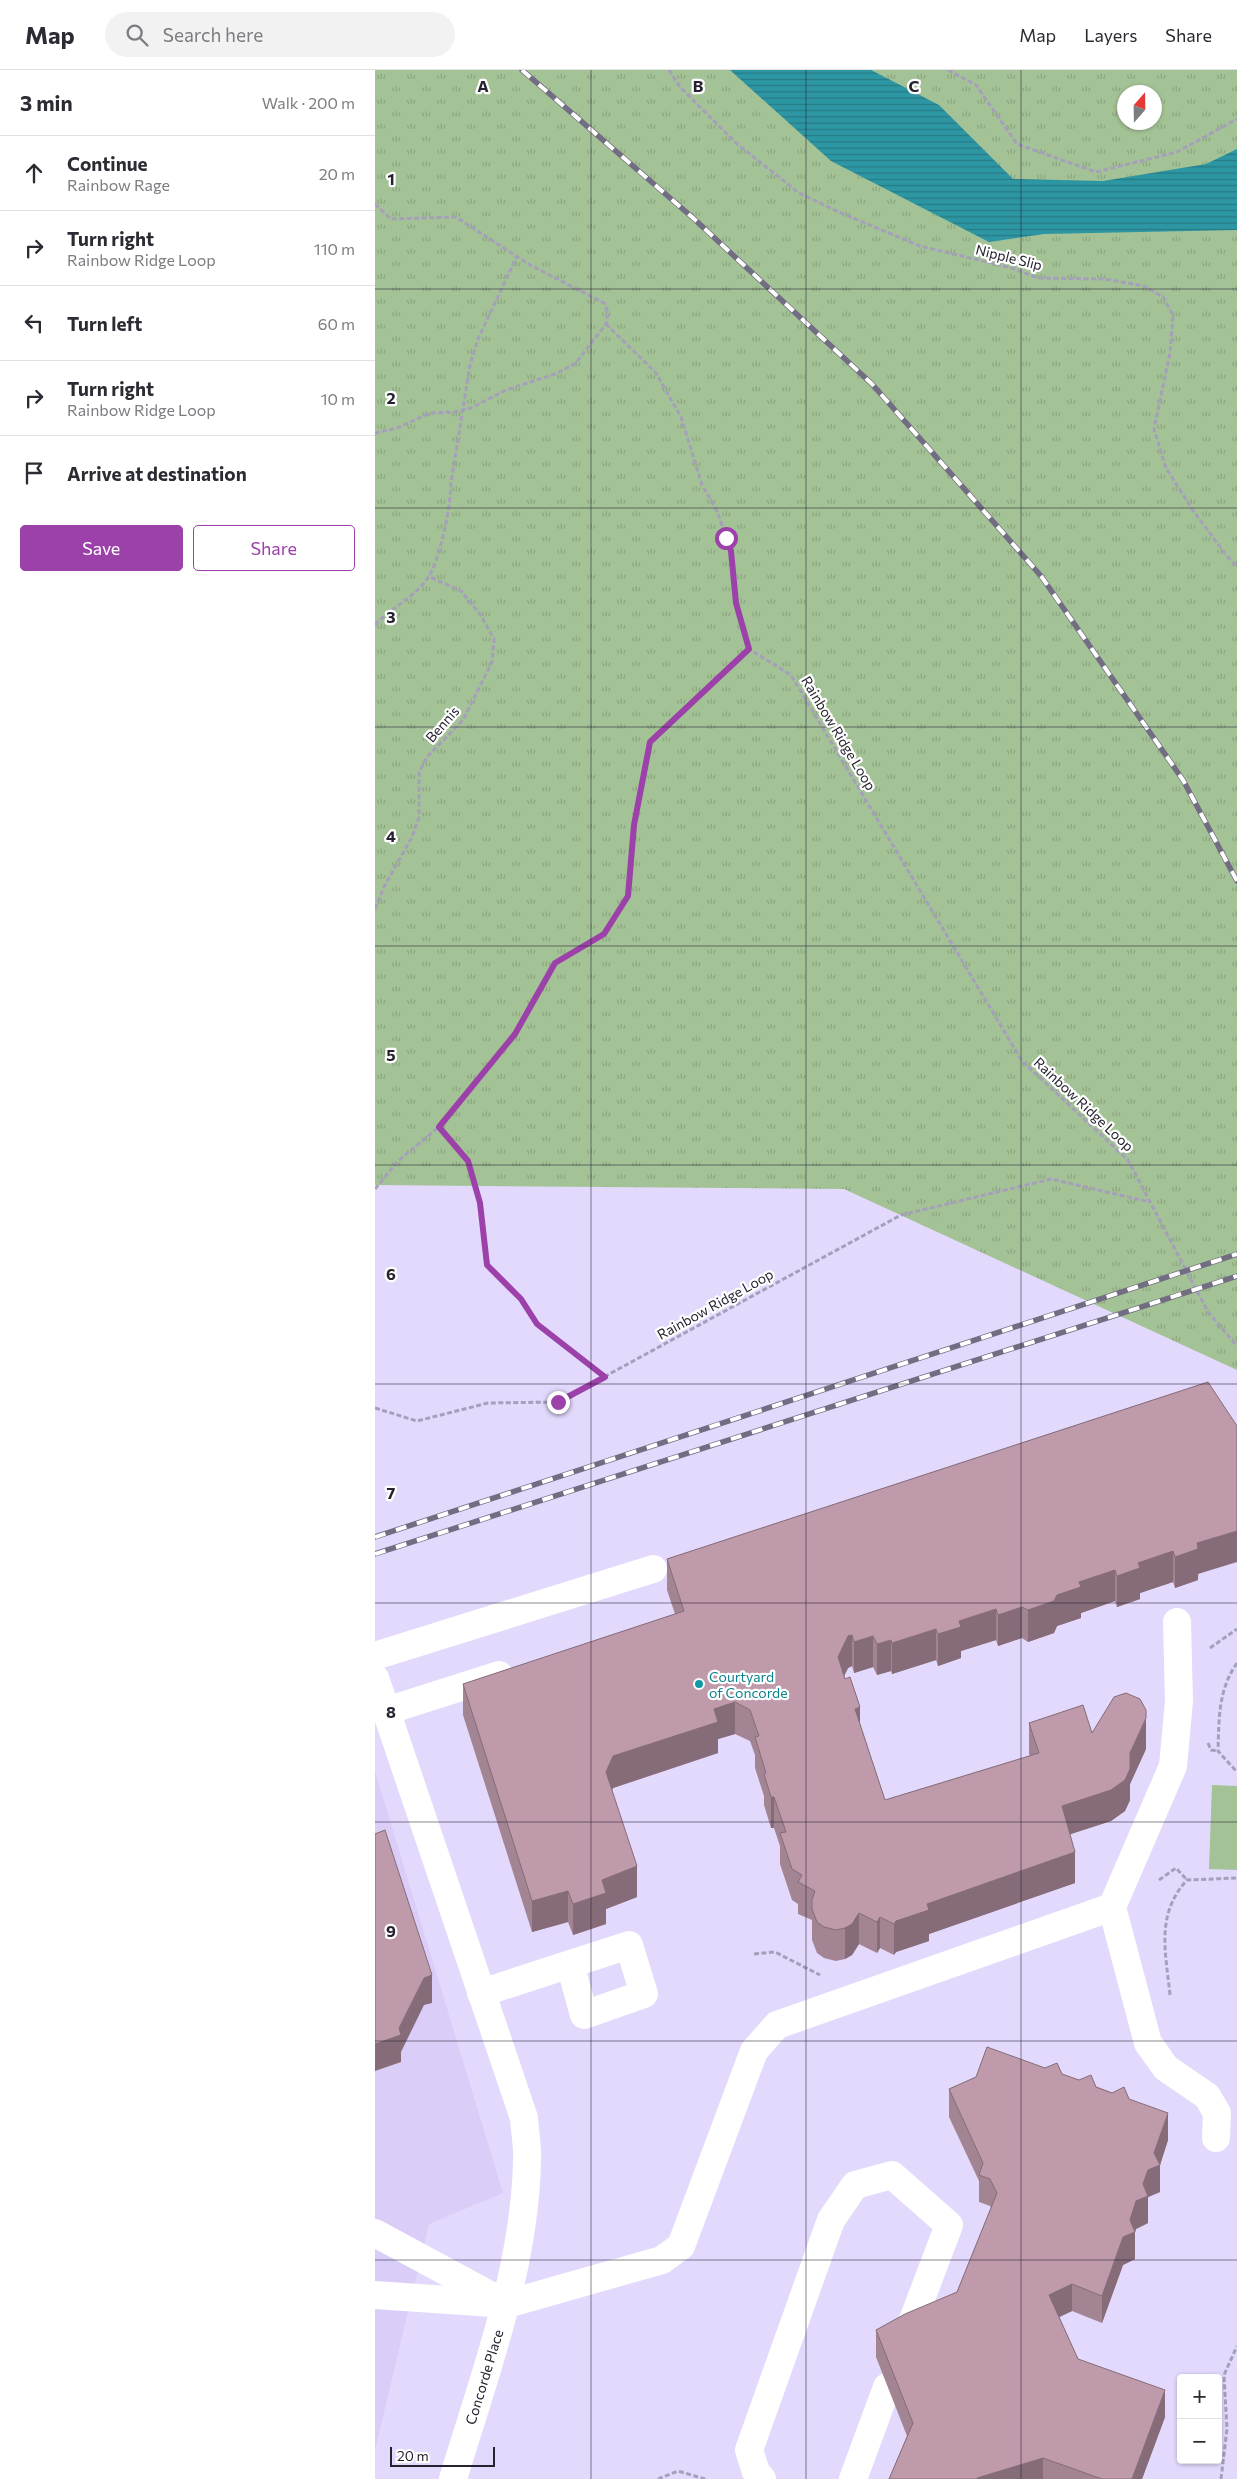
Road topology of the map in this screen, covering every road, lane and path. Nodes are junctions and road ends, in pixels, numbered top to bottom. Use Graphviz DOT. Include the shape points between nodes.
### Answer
graph roads {
  1 [pos="669,70"];
  2 [pos="948,70"];
  3 [pos="1237,119"];
  4 [pos="375,204"];
  5 [pos="517,256"];
  6 [pos="606,324"];
  7 [pos="463,410"];
  8 [pos="375,433"];
  9 [pos="1237,567"];
  10 [pos="429,576"];
  11 [pos="375,625"];
  12 [pos="749,649"];
  13 [pos="375,909"];
  14 [pos="439,1127"];
  15 [pos="375,1189"];
  16 [pos="1151,1202"];
  17 [pos="1237,1346"];
  18 [pos="605,1377"];
  19 [pos="375,1408"];
  20 [pos="653,1569"];
  21 [pos="1177,1622"];
  22 [pos="375,1656"];
  23 [pos="1237,1663"];
  24 [pos="527,1666"];
  25 [pos="375,1678"];
  26 [pos="386,1711"];
  27 [pos="1237,1772"];
  28 [pos="1237,1878"];
  29 [pos="1187,1880"];
  30 [pos="1152,1885"];
  31 [pos="1112,1907"];
  32 [pos="570,1964"];
  33 [pos="481,1993"];
  34 [pos="1171,2003"];
  35 [pos="1216,2138"];
  36 [pos="375,2233"];
  37 [pos="375,2295"];
  38 [pos="507,2304"];
  39 [pos="905,2341"];
  40 [pos="1237,2346"];
  41 [pos="887,2388"];
  42 [pos="754,2477"];
  43 [pos="453,2479"];
  44 [pos="658,2479"];
  45 [pos="705,2479"];
  46 [pos="853,2479"];
  47 [pos="1221,2479"];
  1 -- 9 [label="path, Nipple Slip" via="680,87 735,143 799,193 849,217 920,246 1012,268 1038,278 1105,279 1144,286 1163,297 1173,315 1171,344 1154,429 1166,468 1203,524"];
  2 -- 3 [label="path" via="976,85 1017,144 1096,172 1177,152"];
  4 -- 5 [label="path" via="391,219 456,217"];
  5 -- 6 [label="path" via="604,303 608,312"];
  5 -- 7 [label="path" via="478,340 470,365"];
  6 -- 7 [label="path" via="575,364"];
  6 -- 12 [label="path" via="655,372 681,417 702,484 717,511 731,551 736,603"];
  7 -- 8 [label="path" via="430,413 397,428"];
  7 -- 10 [label="path" via="451,500"];
  10 -- 11 [label="path"];
  10 -- 13 [label="path, Bennis" via="461,590 481,614 494,639 492,662 463,720 427,757 419,772 419,817"];
  12 -- 14 [label="path" via="650,742 634,825 628,896 604,934 555,963 515,1034"];
  12 -- 16 [label="path, Rainbow Ridge Loop" via="791,674 1022,1061 1128,1160"];
  14 -- 15 [label="path" via="398,1160"];
  14 -- 18 [label="path" via="468,1161 480,1203 487,1265 521,1299 537,1324"];
  16 -- 17 [label="path, Rainbow Ridge Loop" via="1209,1312"];
  16 -- 18 [label="path, Rainbow Ridge Loop" via="1051,1179 901,1215"];
  18 -- 19 [label="path, Rainbow Ridge Loop" via="558,1402 488,1403 417,1421"];
  20 -- 22 [label="street"];
  21 -- 31 [label="street" via="1179,1701 1173,1766"];
  23 -- 27 [label="path" via="1229,1675 1219,1705 1218,1752"];
  24 -- 26 [label="street"];
  25 -- 26 [label="street, Concorde Place"];
  26 -- 33 [label="street, Concorde Place"];
  28 -- 29 [label="path"];
  29 -- 30 [label="path" via="1176,1868"];
  29 -- 34 [label="path" via="1176,1892 1164,1932"];
  31 -- 35 [label="street" via="1148,2043 1166,2068 1207,2096 1217,2113"];
  31 -- 38 [label="street" via="777,2025 754,2051 681,2246 662,2260"];
  32 -- 33 [label="street"];
  33 -- 38 [label="street, Concorde Place" via="525,2118 527,2162 523,2214"];
  36 -- 38 [label="street"];
  37 -- 38 [label="street"];
  38 -- 43 [label="street, Concorde Place"];
  39 -- 42 [label="street" via="949,2225 892,2175 855,2185 831,2220 749,2450"];
  40 -- 47 [label="path" via="1224,2375 1227,2430"];
  41 -- 46 [label="street"];
  44 -- 45 [label="path" via="678,2471"];
}
